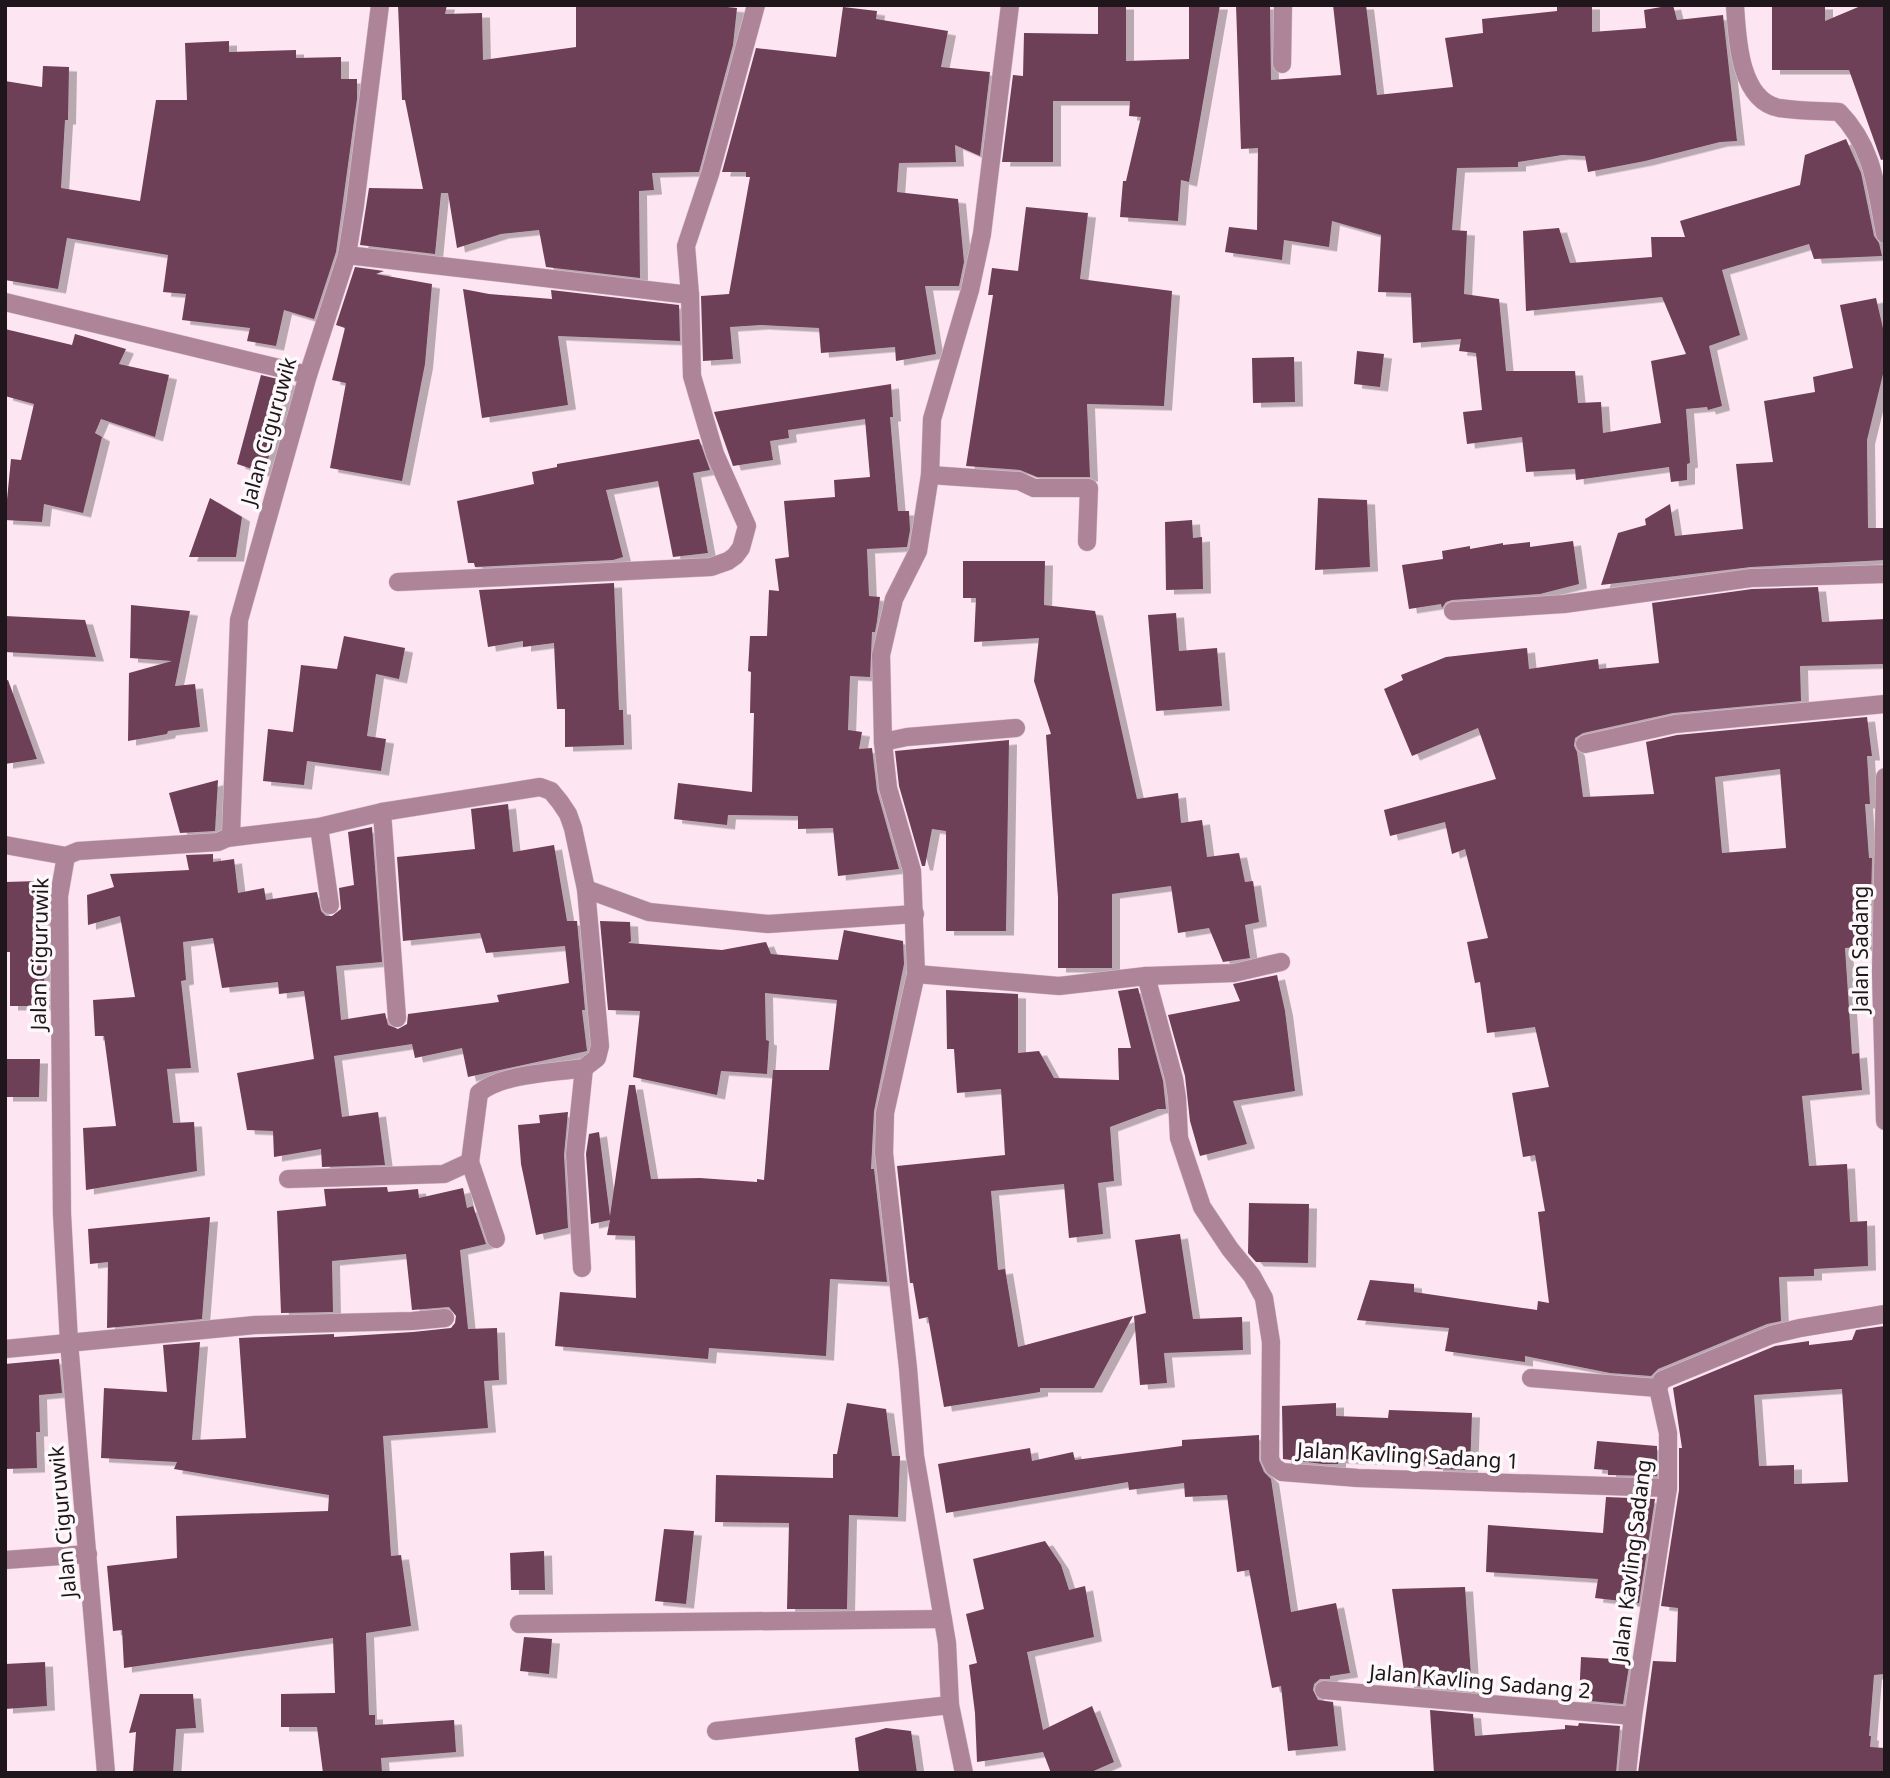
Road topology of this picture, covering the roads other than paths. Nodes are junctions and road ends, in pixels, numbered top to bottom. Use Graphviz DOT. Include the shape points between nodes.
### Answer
graph roads {
  1 [pos="380,5"];
  2 [pos="756,5"];
  3 [pos="1010,5"];
  4 [pos="1283,5"];
  5 [pos="1735,5"];
  6 [pos="1282,64"];
  7 [pos="1877,153"];
  8 [pos="1885,234"];
  9 [pos="346,255"];
  10 [pos="690,295"];
  11 [pos="5,302"];
  12 [pos="308,375"];
  13 [pos="930,475"];
  14 [pos="1087,542"];
  15 [pos="1885,574"];
  16 [pos="398,582"];
  17 [pos="1453,611"];
  18 [pos="1885,704"];
  19 [pos="1016,728"];
  20 [pos="883,743"];
  21 [pos="1585,744"];
  22 [pos="1885,777"];
  23 [pos="382,812"];
  24 [pos="319,827"];
  25 [pos="227,838"];
  26 [pos="5,845"];
  27 [pos="66,856"];
  28 [pos="586,889"];
  29 [pos="330,905"];
  30 [pos="915,914"];
  31 [pos="1281,962"];
  32 [pos="916,974"];
  33 [pos="1146,976"];
  34 [pos="397,1018"];
  35 [pos="584,1068"];
  36 [pos="1885,1121"];
  37 [pos="470,1162"];
  38 [pos="288,1179"];
  39 [pos="496,1239"];
  40 [pos="582,1268"];
  41 [pos="1885,1314"];
  42 [pos="445,1318"];
  43 [pos="69,1342"];
  44 [pos="5,1349"];
  45 [pos="1531,1378"];
  46 [pos="1658,1388"];
  47 [pos="1668,1488"];
  48 [pos="88,1554"];
  49 [pos="5,1560"];
  50 [pos="943,1619"];
  51 [pos="520,1624"];
  52 [pos="1324,1690"];
  53 [pos="950,1704"];
  54 [pos="1633,1716"];
  55 [pos="716,1731"];
  56 [pos="106,1773"];
  57 [pos="964,1773"];
  58 [pos="1627,1773"];
  1 -- 9 [label="street, Jalan Ciguruwik"];
  2 -- 10 [label="street" via="686,246"];
  3 -- 13 [label="street" via="982,234 932,419"];
  4 -- 6 [label="street"];
  5 -- 7 [label="street" via="1739,56 1763,101 1777,107 1839,112"];
  7 -- 8 [label="street"];
  9 -- 10 [label="street"];
  9 -- 12 [label="street, Jalan Ciguruwik"];
  10 -- 16 [label="street" via="692,376 715,454 747,526 735,556 711,567"];
  11 -- 12 [label="street"];
  12 -- 25 [label="street, Jalan Ciguruwik" via="240,611 233,828"];
  13 -- 14 [label="street" via="1019,481 1034,488 1089,488"];
  13 -- 20 [label="street" via="918,551 894,599 881,655"];
  15 -- 17 [label="street" via="1751,578 1564,604"];
  18 -- 21 [label="street" via="1675,724"];
  19 -- 20 [label="street"];
  20 -- 30 [label="street" via="888,788 912,871"];
  22 -- 36 [label="street, Jalan Sadang" via="1881,972"];
  23 -- 24 [label="street"];
  23 -- 28 [label="street" via="540,787 551,791 568,814"];
  23 -- 34 [label="street"];
  24 -- 25 [label="street"];
  24 -- 29 [label="street"];
  25 -- 27 [label="street, Jalan Ciguruwik" via="78,851"];
  26 -- 27 [label="street"];
  27 -- 43 [label="street, Jalan Ciguruwik" via="59,910 62,1214"];
  28 -- 30 [label="street" via="649,912 768,924"];
  28 -- 35 [label="street" via="600,1046 597,1058"];
  30 -- 32 [label="street"];
  31 -- 33 [label="street" via="1234,974"];
  32 -- 33 [label="street" via="1059,986"];
  32 -- 50 [label="street" via="883,1134 915,1456"];
  33 -- 47 [label="street, Jalan Kavling Sadang 1" via="1174,1079 1179,1138 1202,1207 1264,1297 1271,1342 1270,1460 1274,1467 1282,1472 1358,1478"];
  35 -- 37 [label="street" via="499,1081 479,1093"];
  35 -- 40 [label="street" via="575,1154"];
  37 -- 38 [label="street" via="444,1174"];
  37 -- 39 [label="street"];
  41 -- 46 [label="street" via="1771,1335 1662,1380"];
  42 -- 43 [label="street" via="255,1325"];
  43 -- 44 [label="street"];
  43 -- 48 [label="street, Jalan Ciguruwik"];
  45 -- 46 [label="street"];
  46 -- 47 [label="street, Jalan Kavling Sadang" via="1668,1433"];
  47 -- 54 [label="street, Jalan Kavling Sadang"];
  48 -- 49 [label="street"];
  48 -- 56 [label="street, Jalan Ciguruwik"];
  50 -- 51 [label="street"];
  50 -- 53 [label="street"];
  52 -- 54 [label="street, Jalan Kavling Sadang 2"];
  53 -- 55 [label="street"];
  53 -- 57 [label="street"];
  54 -- 58 [label="street, Jalan Kavling Sadang"];
}
